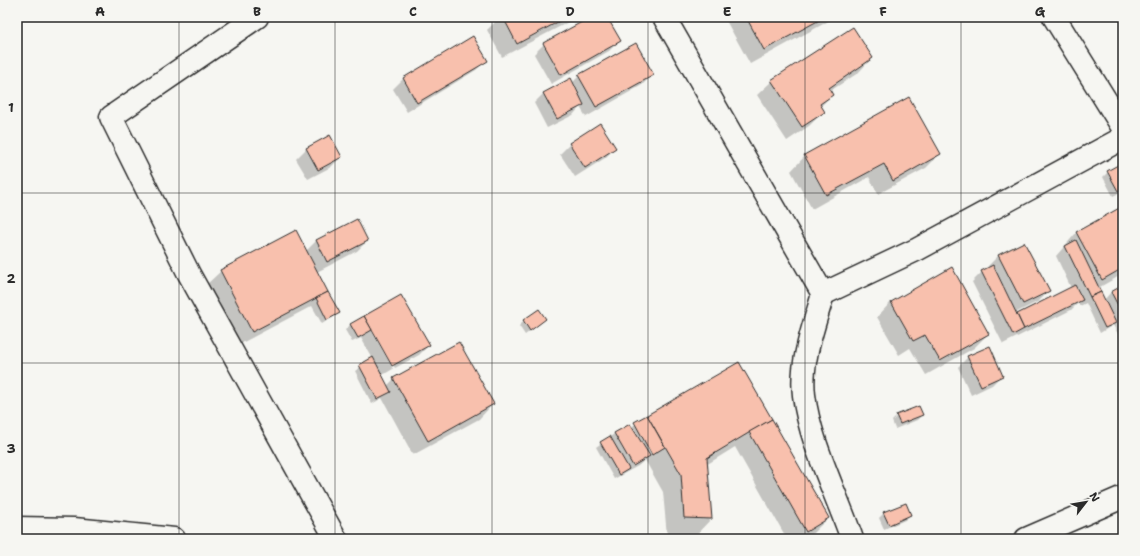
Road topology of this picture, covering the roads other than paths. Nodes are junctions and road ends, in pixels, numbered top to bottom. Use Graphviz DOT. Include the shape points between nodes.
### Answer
graph roads {
  1 [pos="257,17"];
  2 [pos="664,17"];
  3 [pos="1054,17"];
  4 [pos="1123,128"];
  5 [pos="1123,138"];
  6 [pos="823,294"];
  7 [pos="1123,497"];
  8 [pos="17,528"];
  9 [pos="174,539"];
  10 [pos="336,539"];
  11 [pos="852,539"];
  12 [pos="1026,539"];
  1 -- 10 [label="street" via="111,117 189,274"];
  2 -- 6 [label="street"];
  3 -- 4 [label="street"];
  5 -- 6 [label="street" via="918,249"];
  6 -- 11 [label="street" via="806,356 804,394 812,433"];
  7 -- 12 [label="street"];
  8 -- 9 [label="street" via="74,529"];
}
